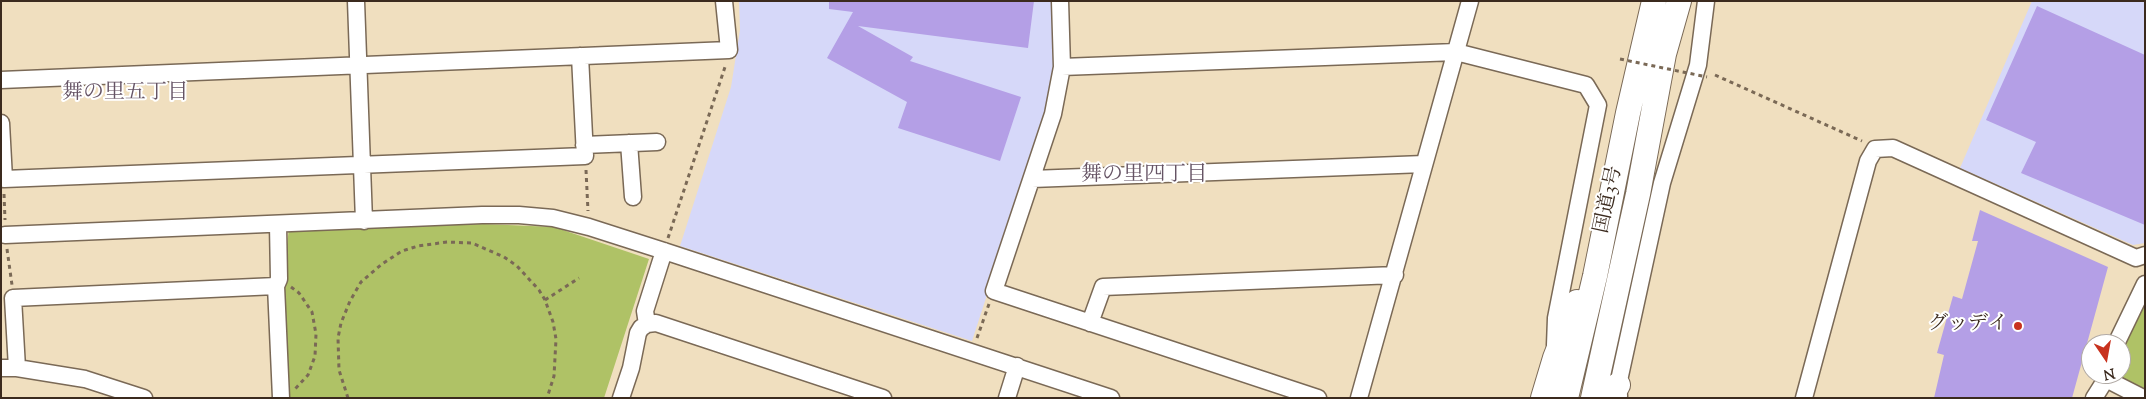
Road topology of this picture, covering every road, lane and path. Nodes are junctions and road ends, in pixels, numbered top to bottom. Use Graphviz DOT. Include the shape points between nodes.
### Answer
graph roads {
  1 [pos="356,1"];
  2 [pos="724,1"];
  3 [pos="1060,1"];
  4 [pos="1470,1"];
  5 [pos="1654,1"];
  6 [pos="1679,1"];
  7 [pos="1706,1"];
  8 [pos="729,50"];
  9 [pos="1456,52"];
  10 [pos="580,56"];
  11 [pos="1620,59"];
  12 [pos="358,65"];
  13 [pos="1062,68"];
  14 [pos="1715,75"];
  15 [pos="1707,77"];
  16 [pos="1,80"];
  17 [pos="1,123"];
  18 [pos="657,142"];
  19 [pos="629,143"];
  20 [pos="1875,149"];
  21 [pos="584,150"];
  22 [pos="1424,164"];
  23 [pos="363,165"];
  24 [pos="4,179"];
  25 [pos="1032,179"];
  26 [pos="633,197"];
  27 [pos="364,221"];
  28 [pos="278,225"];
  29 [pos="590,227"];
  30 [pos="6,235"];
  31 [pos="664,251"];
  32 [pos="2145,256"];
  33 [pos="1395,275"];
  34 [pos="1595,276"];
  35 [pos="579,278"];
  36 [pos="2145,284"];
  37 [pos="276,286"];
  38 [pos="994,291"];
  39 [pos="13,298"];
  40 [pos="545,300"];
  41 [pos="1090,323"];
  42 [pos="647,324"];
  43 [pos="2121,334"];
  44 [pos="972,354"];
  45 [pos="1555,358"];
  46 [pos="1018,366"];
  47 [pos="9,368"];
  48 [pos="2102,384"];
  49 [pos="2119,384"];
  50 [pos="1616,394"];
  51 [pos="281,397"];
  52 [pos="1807,397"];
  53 [pos="144,398"];
  54 [pos="348,398"];
  55 [pos="547,398"];
  56 [pos="621,398"];
  57 [pos="883,398"];
  58 [pos="1006,398"];
  59 [pos="1111,398"];
  60 [pos="1318,398"];
  61 [pos="1359,398"];
  62 [pos="1543,398"];
  63 [pos="1566,398"];
  64 [pos="1593,398"];
  65 [pos="2094,398"];
  66 [pos="2143,398"];
  1 -- 12 [label="street"];
  2 -- 8 [label="street"];
  3 -- 13 [label="street"];
  4 -- 9 [label="street"];
  5 -- 34 [label="highway, 国道3号"];
  6 -- 64 [label="highway, 国道3号" via="1664,54 1638,194"];
  7 -- 50 [label="street" via="1698,64 1662,183"];
  8 -- 10 [label="street"];
  8 -- 31 [label="path" via="724,74"];
  9 -- 13 [label="street"];
  9 -- 22 [label="street"];
  9 -- 45 [label="street" via="1586,85 1598,105 1556,318"];
  10 -- 12 [label="street"];
  10 -- 21 [label="street"];
  11 -- 15 [label="path, bridge"];
  12 -- 16 [label="street"];
  12 -- 23 [label="street"];
  13 -- 25 [label="street" via="1053,114"];
  14 -- 20 [label="path"];
  17 -- 24 [label="street"];
  18 -- 19 [label="street"];
  19 -- 21 [label="street"];
  19 -- 26 [label="street"];
  20 -- 32 [label="street" via="1893,148 2136,258"];
  20 -- 52 [label="street" via="1868,161"];
  21 -- 23 [label="street"];
  21 -- 29 [label="path"];
  22 -- 25 [label="street"];
  22 -- 33 [label="street"];
  23 -- 24 [label="street"];
  23 -- 27 [label="street"];
  24 -- 30 [label="path"];
  25 -- 38 [label="street"];
  27 -- 28 [label="street"];
  27 -- 29 [label="street" via="520,215 553,218"];
  28 -- 30 [label="street"];
  28 -- 37 [label="street" via="279,279"];
  29 -- 31 [label="street"];
  30 -- 39 [label="path"];
  31 -- 42 [label="street" via="645,311"];
  31 -- 44 [label="street"];
  33 -- 41 [label="street" via="1103,287"];
  33 -- 61 [label="street"];
  34 -- 45 [label="highway" via="1574,306"];
  34 -- 63 [label="highway, 国道3号"];
  35 -- 40 [label="path"];
  36 -- 43 [label="street"];
  37 -- 39 [label="street"];
  37 -- 51 [label="street"];
  37 -- 51 [label="path" via="286,285 299,293 312,312 316,334 315,356 308,375 298,388"];
  38 -- 41 [label="street"];
  38 -- 44 [label="path"];
  39 -- 47 [label="street"];
  40 -- 54 [label="path" via="517,266 472,243 432,243 402,251 361,282 341,323 339,370"];
  40 -- 55 [label="path" via="553,322 557,351"];
  41 -- 60 [label="street"];
  42 -- 56 [label="street" via="638,333"];
  42 -- 57 [label="street" via="656,323"];
  44 -- 46 [label="street"];
  45 -- 62 [label="highway"];
  46 -- 58 [label="street"];
  46 -- 59 [label="street"];
  47 -- 53 [label="street" via="85,378"];
  48 -- 65 [label="street"];
  49 -- 66 [label="street"];
}
